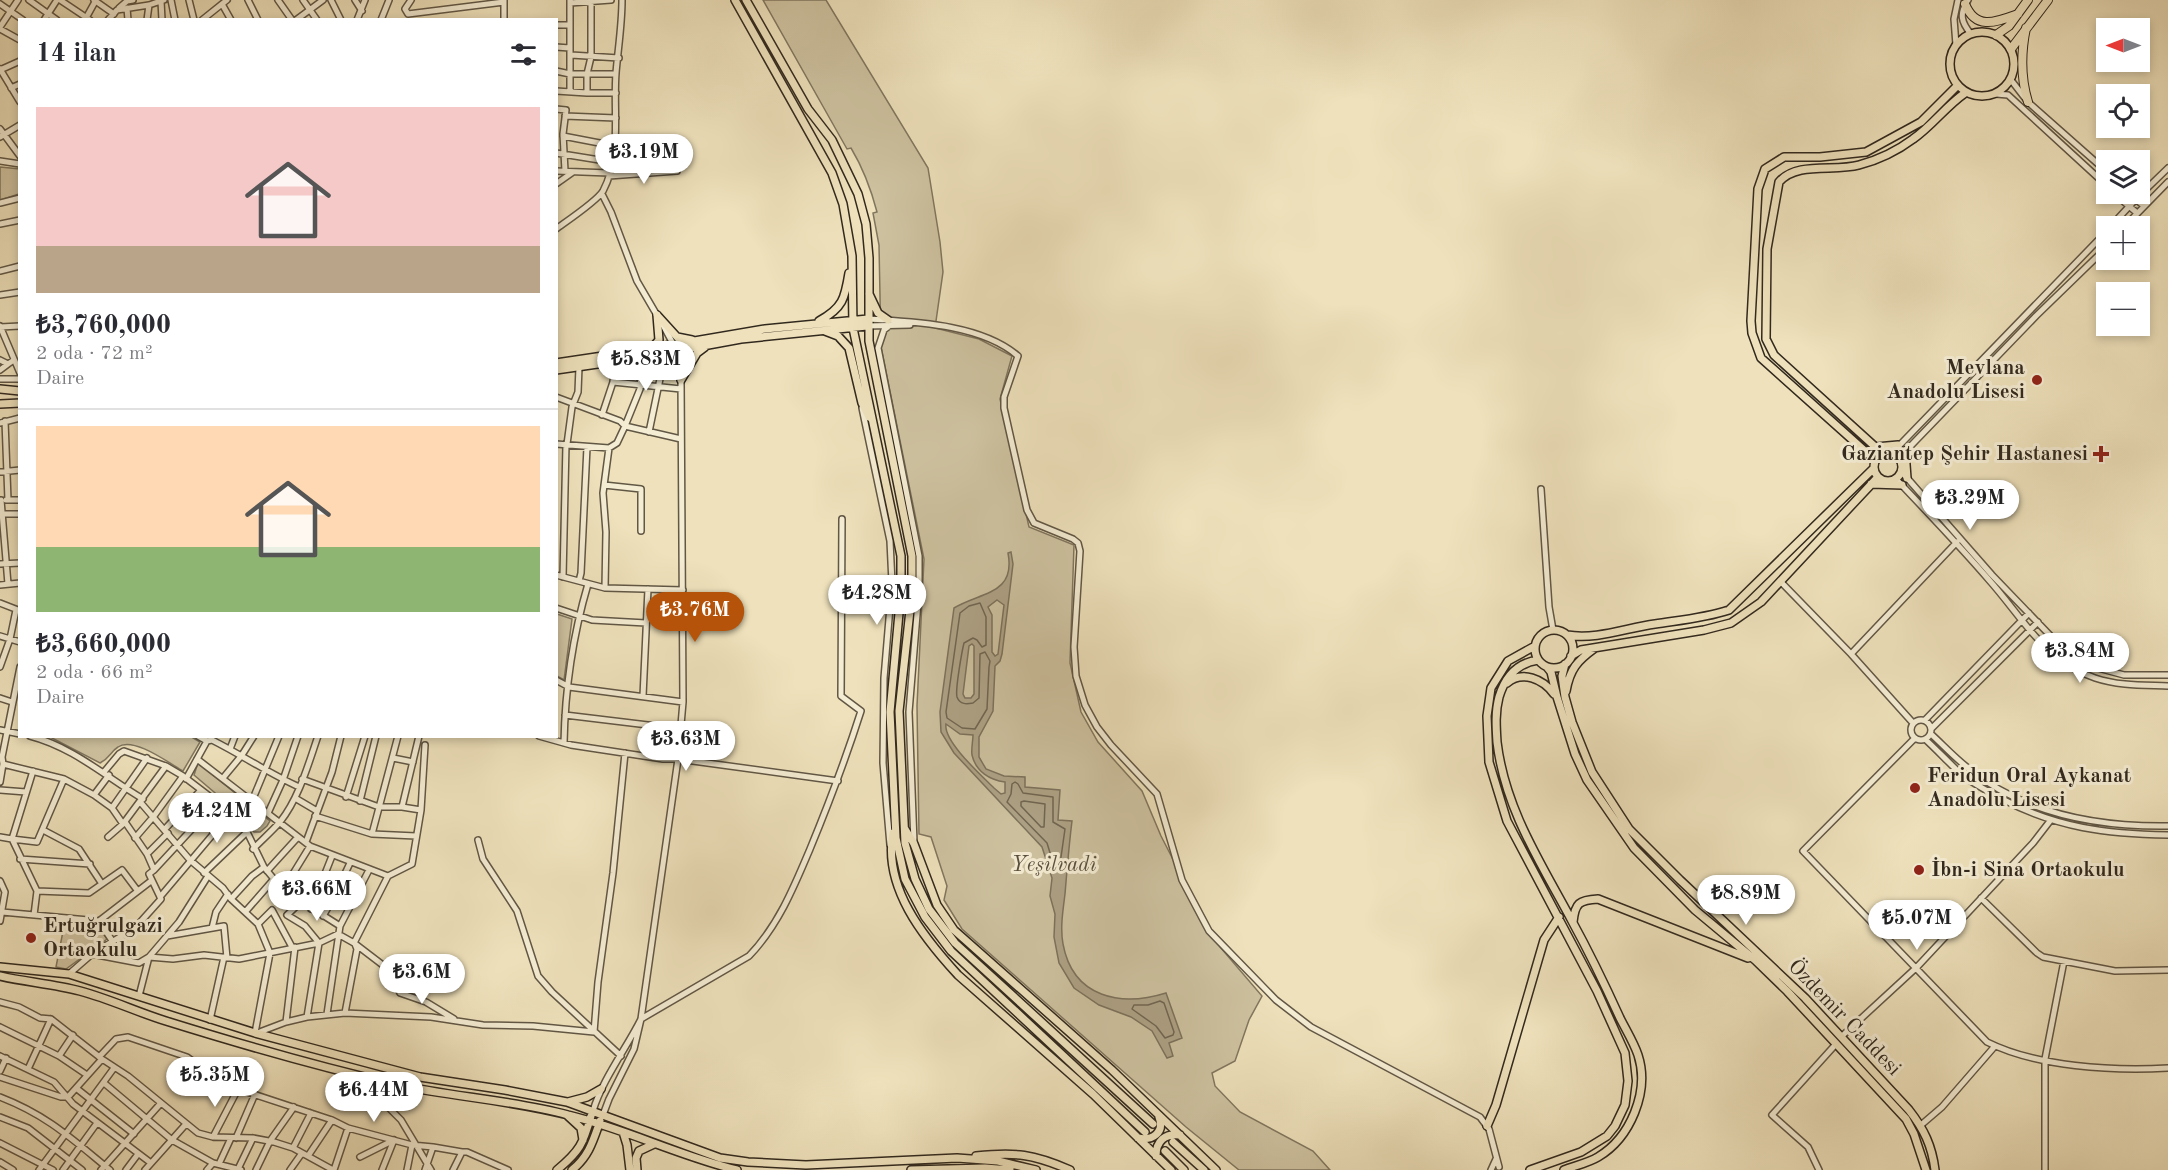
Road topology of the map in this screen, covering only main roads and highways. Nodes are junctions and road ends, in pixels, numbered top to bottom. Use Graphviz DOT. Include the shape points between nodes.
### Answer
graph roads {
  1 [pos="735,0"];
  2 [pos="746,0"];
  3 [pos="2028,0"];
  4 [pos="2048,0"];
  5 [pos="1964,2"];
  6 [pos="2018,14"];
  7 [pos="2026,28"];
  8 [pos="1996,35"];
  9 [pos="2011,49"];
  10 [pos="1957,86"];
  11 [pos="1965,93"];
  12 [pos="2028,102"];
  13 [pos="852,256"];
  14 [pos="868,291"];
  15 [pos="867,322"];
  16 [pos="888,323"];
  17 [pos="814,324"];
  18 [pos="853,324"];
  19 [pos="823,330"];
  20 [pos="696,340"];
  21 [pos="710,345"];
  22 [pos="675,347"];
  23 [pos="650,349"];
  24 [pos="662,353"];
  25 [pos="558,363"];
  26 [pos="680,364"];
  27 [pos="558,370"];
  28 [pos="681,381"];
  29 [pos="0,389"];
  30 [pos="18,391"];
  31 [pos="18,403"];
  32 [pos="0,404"];
  33 [pos="873,425"];
  34 [pos="1898,446"];
  35 [pos="1876,447"];
  36 [pos="1905,451"];
  37 [pos="1882,453"];
  38 [pos="1868,454"];
  39 [pos="1875,460"];
  40 [pos="1871,472"];
  41 [pos="1878,477"];
  42 [pos="1907,478"];
  43 [pos="1872,484"];
  44 [pos="1902,485"];
  45 [pos="1567,635"];
  46 [pos="1535,646"];
  47 [pos="1597,647"];
  48 [pos="1571,656"];
  49 [pos="1538,660"];
  50 [pos="1564,664"];
  51 [pos="1547,667"];
  52 [pos="1501,689"];
  53 [pos="1561,697"];
  54 [pos="894,825"];
  55 [pos="904,829"];
  56 [pos="1559,917"];
  57 [pos="1573,922"];
  58 [pos="1755,960"];
  59 [pos="0,967"];
  60 [pos="0,976"];
  61 [pos="601,1089"];
  62 [pos="567,1102"];
  63 [pos="593,1111"];
  64 [pos="566,1114"];
  65 [pos="1158,1114"];
  66 [pos="603,1115"];
  67 [pos="590,1120"];
  68 [pos="599,1123"];
  69 [pos="1153,1124"];
  70 [pos="1487,1126"];
  71 [pos="623,1132"];
  72 [pos="1145,1132"];
  73 [pos="1180,1135"];
  74 [pos="1138,1138"];
  75 [pos="584,1140"];
  76 [pos="1173,1142"];
  77 [pos="654,1144"];
  78 [pos="1165,1151"];
  79 [pos="1156,1156"];
  80 [pos="957,1158"];
  81 [pos="949,1168"];
  82 [pos="557,1170"];
  83 [pos="572,1170"];
  84 [pos="630,1170"];
  85 [pos="637,1170"];
  86 [pos="736,1170"];
  87 [pos="911,1170"];
  88 [pos="961,1170"];
  89 [pos="1010,1170"];
  90 [pos="1036,1170"];
  91 [pos="1070,1170"];
  92 [pos="1171,1170"];
  93 [pos="1184,1170"];
  94 [pos="1204,1170"];
  95 [pos="1216,1170"];
  96 [pos="1530,1170"];
  97 [pos="1566,1170"];
  98 [pos="1926,1170"];
  99 [pos="1935,1170"];
  1 -- 13 [label="main road" via="832,173 843,204"];
  2 -- 14 [label="main road" via="808,109 832,140 858,194 866,224"];
  3 -- 6 [label="highway"];
  4 -- 7 [label="highway"];
  5 -- 6 [label="highway" via="1969,15 1979,21 1996,22"];
  6 -- 8 [label="highway"];
  7 -- 9 [label="highway"];
  7 -- 12 [label="highway" via="2022,46"];
  8 -- 9 [label="main road"];
  8 -- 10 [label="main road" via="1971,34 1956,45 1949,65"];
  9 -- 11 [label="main road" via="2014,70 2004,88 1986,97"];
  10 -- 11 [label="main road"];
  10 -- 38 [label="main road" via="1921,122 1866,152 1784,157 1765,170 1758,189 1751,321 1761,358"];
  11 -- 35 [label="main road" via="1914,139 1880,158 1856,166 1797,171 1786,174 1779,182 1767,249 1766,339 1774,355"];
  13 -- 17 [label="main road" via="843,302"];
  13 -- 18 [label="main road"];
  14 -- 15 [label="main road"];
  14 -- 16 [label="main road" via="878,313"];
  15 -- 18 [label="main road"];
  15 -- 55 [label="main road" via="912,556 900,711"];
  17 -- 18 [label="main road"];
  17 -- 20 [label="main road"];
  18 -- 19 [label="main road"];
  18 -- 33 [label="main road"];
  19 -- 21 [label="main road"];
  19 -- 33 [label="main road" via="838,336 849,348 861,403"];
  20 -- 22 [label="main road"];
  20 -- 23 [label="main road" via="677,337 657,315 659,340"];
  21 -- 22 [label="main road"];
  21 -- 28 [label="main road" via="697,353"];
  22 -- 23 [label="main road"];
  22 -- 24 [label="main road"];
  23 -- 25 [label="main road"];
  24 -- 26 [label="main road" via="672,355"];
  24 -- 27 [label="main road"];
  29 -- 30 [label="main road"];
  31 -- 32 [label="main road"];
  33 -- 54 [label="main road" via="901,556 890,712"];
  34 -- 35 [label="main road"];
  35 -- 37 [label="main road"];
  36 -- 42 [label="main road"];
  37 -- 39 [label="main road"];
  37 -- 41 [label="main road" via="1892,453 1902,467 1896,479"];
  38 -- 39 [label="main road"];
  38 -- 40 [label="main road"];
  39 -- 40 [label="main road"];
  40 -- 41 [label="main road"];
  40 -- 45 [label="main road" via="1729,610 1705,618 1581,637"];
  41 -- 43 [label="main road"];
  43 -- 44 [label="main road"];
  43 -- 47 [label="main road" via="1761,602 1731,623"];
  45 -- 46 [label="main road" via="1553,630 1543,633"];
  45 -- 48 [label="main road" via="1572,645"];
  46 -- 49 [label="main road"];
  46 -- 56 [label="main road" via="1508,661 1491,688 1487,716 1489,762 1507,821"];
  47 -- 48 [label="main road"];
  47 -- 53 [label="main road" via="1582,657 1569,674"];
  48 -- 50 [label="main road"];
  49 -- 51 [label="main road"];
  49 -- 52 [label="main road" via="1514,669"];
  50 -- 51 [label="main road"];
  50 -- 53 [label="main road, Özdemir Caddesi"];
  51 -- 53 [label="main road, Özdemir Caddesi"];
  52 -- 53 [label="main road" via="1514,678 1526,676 1541,681"];
  52 -- 57 [label="main road" via="1496,725 1504,781 1524,834"];
  53 -- 58 [label="main road, Özdemir Caddesi" via="1575,754 1587,780 1634,848 1695,909"];
  53 -- 99 [label="main road, Özdemir Caddesi" via="1592,772 1629,829 1805,998 1921,1125"];
  54 -- 72 [label="main road" via="905,879 925,917 951,951"];
  54 -- 74 [label="main road" via="890,849 899,889 912,917 938,953"];
  55 -- 65 [label="main road" via="914,844 937,905 954,930"];
  55 -- 69 [label="main road" via="915,879 929,909 956,943"];
  56 -- 70 [label="main road" via="1544,940"];
  56 -- 96 [label="main road" via="1624,1053 1628,1081 1625,1105 1607,1136 1581,1152"];
  57 -- 58 [label="main road" via="1579,904 1598,899"];
  57 -- 97 [label="main road" via="1638,1056 1641,1088 1626,1132 1596,1158"];
  58 -- 98 [label="main road, Özdemir Caddesi" via="1906,1119"];
  59 -- 62 [label="main road" via="69,974 210,1020 420,1077"];
  60 -- 64 [label="main road" via="77,990 250,1046 390,1083"];
  61 -- 62 [label="main road"];
  62 -- 63 [label="main road"];
  63 -- 66 [label="main road"];
  63 -- 67 [label="main road"];
  64 -- 67 [label="main road"];
  64 -- 75 [label="main road" via="581,1128"];
  65 -- 73 [label="main road"];
  65 -- 74 [label="main road" via="1160,1131 1155,1137"];
  66 -- 68 [label="main road"];
  66 -- 80 [label="main road" via="720,1158 748,1162 839,1165"];
  67 -- 68 [label="main road"];
  67 -- 75 [label="main road"];
  68 -- 71 [label="main road"];
  68 -- 83 [label="main road" via="587,1154"];
  71 -- 77 [label="main road"];
  71 -- 84 [label="main road"];
  73 -- 79 [label="main road" via="1169,1134 1162,1139"];
  73 -- 95 [label="main road"];
  74 -- 79 [label="main road"];
  75 -- 82 [label="main road" via="575,1155"];
  76 -- 94 [label="main road"];
  77 -- 85 [label="main road" via="639,1151"];
  77 -- 86 [label="main road"];
  78 -- 93 [label="main road"];
  79 -- 92 [label="main road"];
  80 -- 90 [label="main road" via="998,1161"];
  80 -- 91 [label="main road" via="1026,1155"];
  81 -- 87 [label="main road"];
  81 -- 88 [label="main road"];
  81 -- 89 [label="main road"];
}
